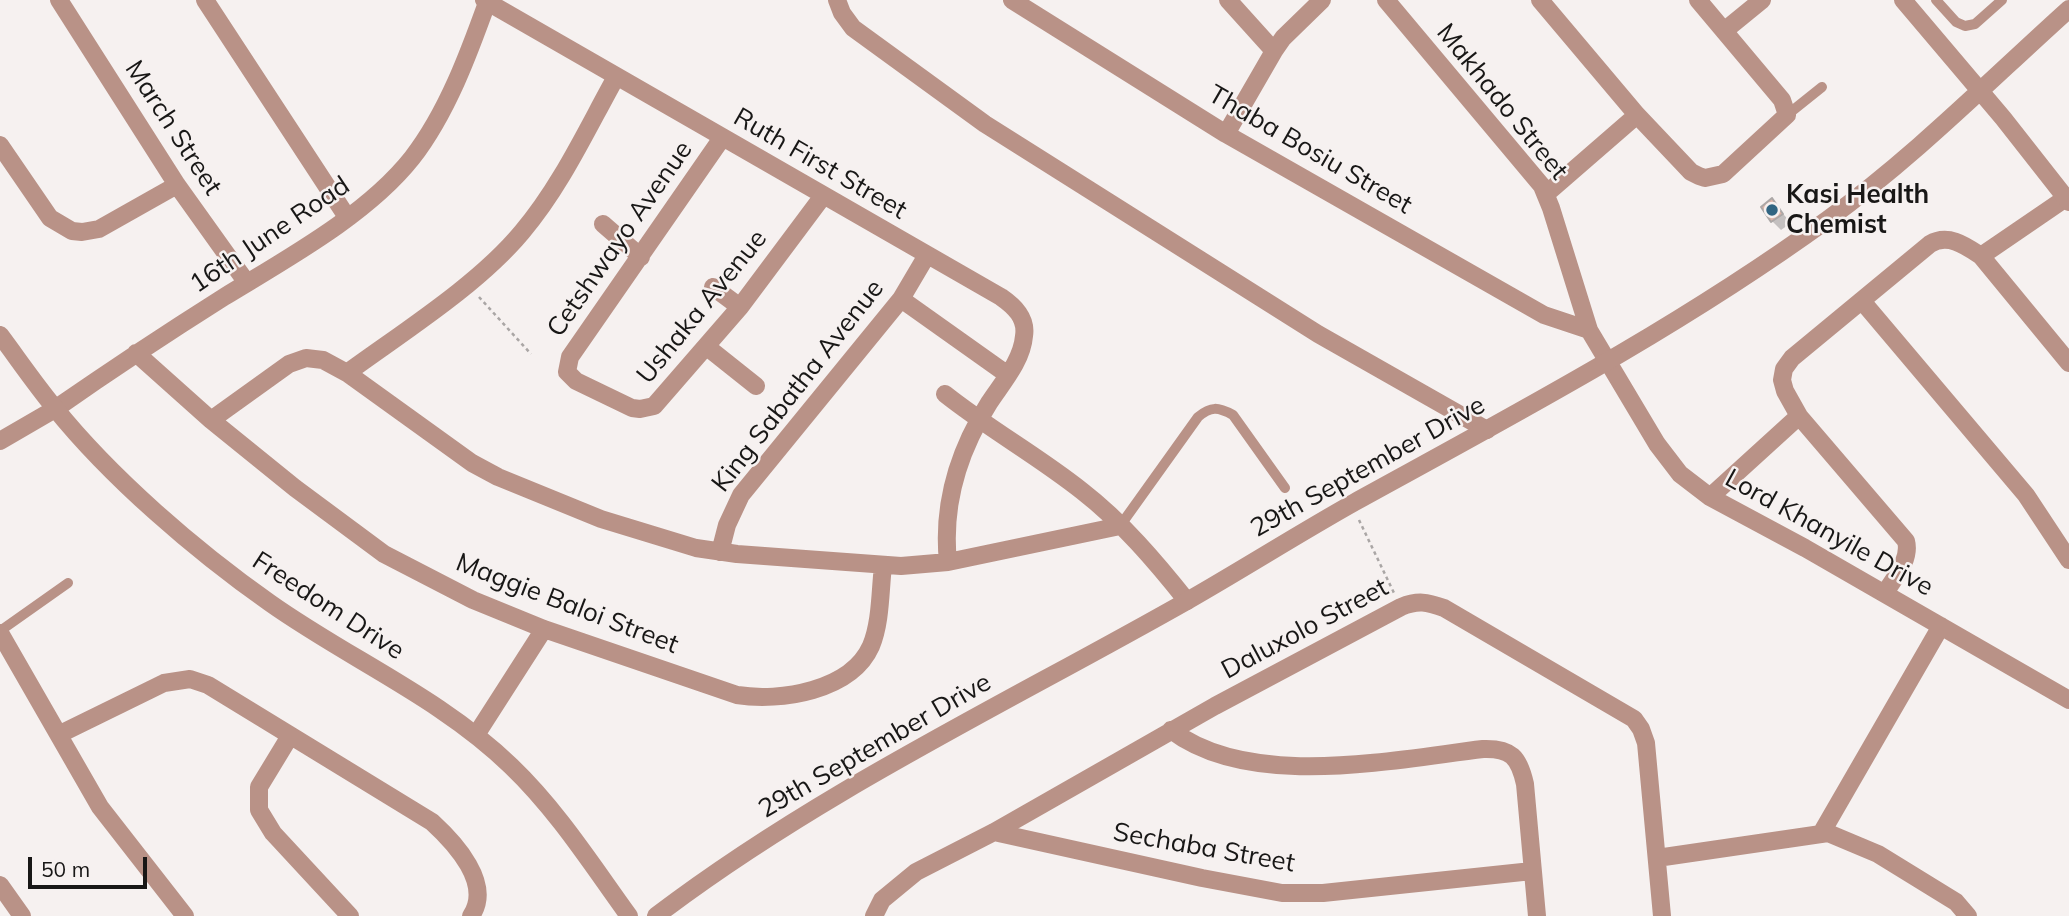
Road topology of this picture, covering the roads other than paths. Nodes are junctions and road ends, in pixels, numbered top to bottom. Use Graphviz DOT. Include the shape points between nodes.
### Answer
graph roads {
  1 [pos="59,0"];
  2 [pos="205,0"];
  3 [pos="837,0"];
  4 [pos="1012,0"];
  5 [pos="1228,0"];
  6 [pos="1322,0"];
  7 [pos="1386,0"];
  8 [pos="1540,0"];
  9 [pos="1698,0"];
  10 [pos="1762,0"];
  11 [pos="1903,0"];
  12 [pos="1936,0"];
  13 [pos="2002,0"];
  14 [pos="486,1"];
  15 [pos="2069,9"];
  16 [pos="1724,31"];
  17 [pos="1274,51"];
  18 [pos="616,77"];
  19 [pos="1822,87"];
  20 [pos="1979,90"];
  21 [pos="1637,114"];
  22 [pos="1787,115"];
  23 [pos="1226,134"];
  24 [pos="722,138"];
  25 [pos="0,145"];
  26 [pos="177,186"];
  27 [pos="1546,194"];
  28 [pos="823,196"];
  29 [pos="2067,200"];
  30 [pos="347,217"];
  31 [pos="603,225"];
  32 [pos="927,255"];
  33 [pos="1982,256"];
  34 [pos="641,257"];
  35 [pos="247,283"];
  36 [pos="713,288"];
  37 [pos="901,299"];
  38 [pos="1862,301"];
  39 [pos="740,307"];
  40 [pos="1590,330"];
  41 [pos="0,335"];
  42 [pos="707,347"];
  43 [pos="136,353"];
  44 [pos="1609,362"];
  45 [pos="2069,363"];
  46 [pos="567,372"];
  47 [pos="347,373"];
  48 [pos="1008,375"];
  49 [pos="756,386"];
  50 [pos="945,394"];
  51 [pos="55,409"];
  52 [pos="1799,416"];
  53 [pos="211,420"];
  54 [pos="979,422"];
  55 [pos="1487,430"];
  56 [pos="0,441"];
  57 [pos="1285,488"];
  58 [pos="1710,497"];
  59 [pos="1120,526"];
  60 [pos="720,552"];
  61 [pos="2069,560"];
  62 [pos="948,562"];
  63 [pos="883,566"];
  64 [pos="68,583"];
  65 [pos="1885,593"];
  66 [pos="1187,600"];
  67 [pos="1941,626"];
  68 [pos="544,629"];
  69 [pos="0,632"];
  70 [pos="2069,700"];
  71 [pos="1171,730"];
  72 [pos="60,734"];
  73 [pos="476,735"];
  74 [pos="290,736"];
  75 [pos="994,832"];
  76 [pos="1822,832"];
  77 [pos="1657,858"];
  78 [pos="1532,871"];
  79 [pos="0,885"];
  80 [pos="22,916"];
  81 [pos="185,916"];
  82 [pos="350,916"];
  83 [pos="471,916"];
  84 [pos="629,916"];
  85 [pos="656,916"];
  86 [pos="874,916"];
  87 [pos="1537,916"];
  88 [pos="1662,916"];
  89 [pos="1968,916"];
  1 -- 26 [label="street, March Street"];
  2 -- 30 [label="street"];
  3 -- 55 [label="street" via="853,28 985,124 1318,334"];
  4 -- 23 [label="street, Thaba Bosiu Street"];
  5 -- 17 [label="street"];
  6 -- 17 [label="street"];
  7 -- 27 [label="street, Makhado Street"];
  8 -- 21 [label="street"];
  9 -- 16 [label="street"];
  10 -- 16 [label="street"];
  11 -- 20 [label="street"];
  12 -- 13 [label="lane" via="1965,26 1975,24"];
  14 -- 18 [label="street, Ruth First Street"];
  14 -- 30 [label="street, 16th June Road" via="449,96 425,140 386,187"];
  15 -- 20 [label="street, 29th September Drive"];
  16 -- 22 [label="street" via="1782,100"];
  17 -- 23 [label="street"];
  18 -- 24 [label="street, Ruth First Street"];
  18 -- 47 [label="street" via="537,213 505,251"];
  19 -- 22 [label="lane"];
  20 -- 29 [label="street"];
  20 -- 44 [label="street, 29th September Drive" via="1903,161 1829,219"];
  21 -- 22 [label="street" via="1691,172 1706,178 1723,174"];
  21 -- 27 [label="street"];
  23 -- 40 [label="street, Thaba Bosiu Street" via="1544,315"];
  24 -- 28 [label="street, Ruth First Street"];
  24 -- 34 [label="street, Cetshwayo Avenue"];
  25 -- 26 [label="street" via="50,218 72,230 99,229"];
  26 -- 35 [label="street, March Street"];
  27 -- 40 [label="street, Makhado Street"];
  28 -- 32 [label="street, Ruth First Street"];
  28 -- 39 [label="street, Ushaka Avenue"];
  29 -- 33 [label="street"];
  30 -- 35 [label="street, 16th June Road"];
  31 -- 34 [label="street"];
  32 -- 37 [label="street, King Sabatha Avenue"];
  32 -- 48 [label="street, Ruth First Street" via="1001,297 1019,314 1024,336"];
  33 -- 38 [label="street" via="1940,239"];
  33 -- 45 [label="street"];
  34 -- 46 [label="street, Cetshwayo Avenue" via="570,357"];
  35 -- 43 [label="street, 16th June Road"];
  36 -- 39 [label="street"];
  37 -- 48 [label="street"];
  37 -- 60 [label="street, King Sabatha Avenue" via="741,495"];
  38 -- 52 [label="street" via="1784,369 1784,391"];
  38 -- 61 [label="street" via="2026,495"];
  39 -- 42 [label="street, Ushaka Avenue"];
  40 -- 44 [label="street, Makhado Street"];
  41 -- 51 [label="street, Freedom Drive"];
  42 -- 46 [label="street, Ushaka Avenue" via="660,402 647,408 632,408 576,381"];
  42 -- 49 [label="street"];
  43 -- 51 [label="street, 16th June Road"];
  43 -- 53 [label="street, Maggie Baloi Street"];
  44 -- 55 [label="street, 29th September Drive"];
  44 -- 58 [label="street, Lord Khanyile Drive" via="1657,444 1680,474"];
  47 -- 53 [label="street" via="323,359 296,360"];
  47 -- 60 [label="street" via="498,477 635,531"];
  48 -- 54 [label="street, Ruth First Street"];
  50 -- 54 [label="street"];
  51 -- 56 [label="street, 16th June Road"];
  51 -- 73 [label="street, Freedom Drive" via="159,514 237,579"];
  52 -- 58 [label="street"];
  52 -- 65 [label="street" via="1906,541 1905,559"];
  53 -- 68 [label="street, Maggie Baloi Street" via="384,554 473,600"];
  54 -- 59 [label="street" via="1064,477"];
  54 -- 62 [label="street, Ruth First Street" via="951,489 946,525"];
  55 -- 66 [label="street, 29th September Drive"];
  57 -- 59 [label="lane" via="1233,415 1209,408 1198,416"];
  58 -- 65 [label="street, Lord Khanyile Drive"];
  59 -- 62 [label="street"];
  59 -- 66 [label="street"];
  60 -- 63 [label="street"];
  62 -- 63 [label="street"];
  63 -- 68 [label="street, Maggie Baloi Street" via="875,632 866,656 843,675 795,696 737,695"];
  64 -- 69 [label="lane"];
  65 -- 67 [label="street, Lord Khanyile Drive"];
  66 -- 85 [label="street, 29th September Drive" via="811,810"];
  67 -- 70 [label="street, Lord Khanyile Drive"];
  67 -- 76 [label="street"];
  68 -- 73 [label="street"];
  69 -- 72 [label="street"];
  71 -- 75 [label="street, Daluxolo Street"];
  71 -- 77 [label="street, Daluxolo Street" via="1401,607 1422,601 1444,608 1634,719 1646,743"];
  71 -- 78 [label="street" via="1199,748 1237,759 1312,767 1502,750 1516,759 1523,774"];
  72 -- 74 [label="street" via="181,679 208,685"];
  72 -- 81 [label="street" via="111,823"];
  73 -- 84 [label="street, Freedom Drive" via="545,802"];
  74 -- 82 [label="street" via="260,788 259,810 273,833"];
  74 -- 83 [label="street" via="410,807 443,832 477,883 478,903"];
  75 -- 78 [label="street, Sechaba Street" via="1282,893 1323,893"];
  75 -- 86 [label="street, Daluxolo Street" via="916,872 882,900"];
  76 -- 77 [label="street"];
  76 -- 89 [label="street" via="1878,854 1956,902"];
  77 -- 88 [label="street, Daluxolo Street"];
  78 -- 87 [label="street"];
  79 -- 80 [label="street"];
}
